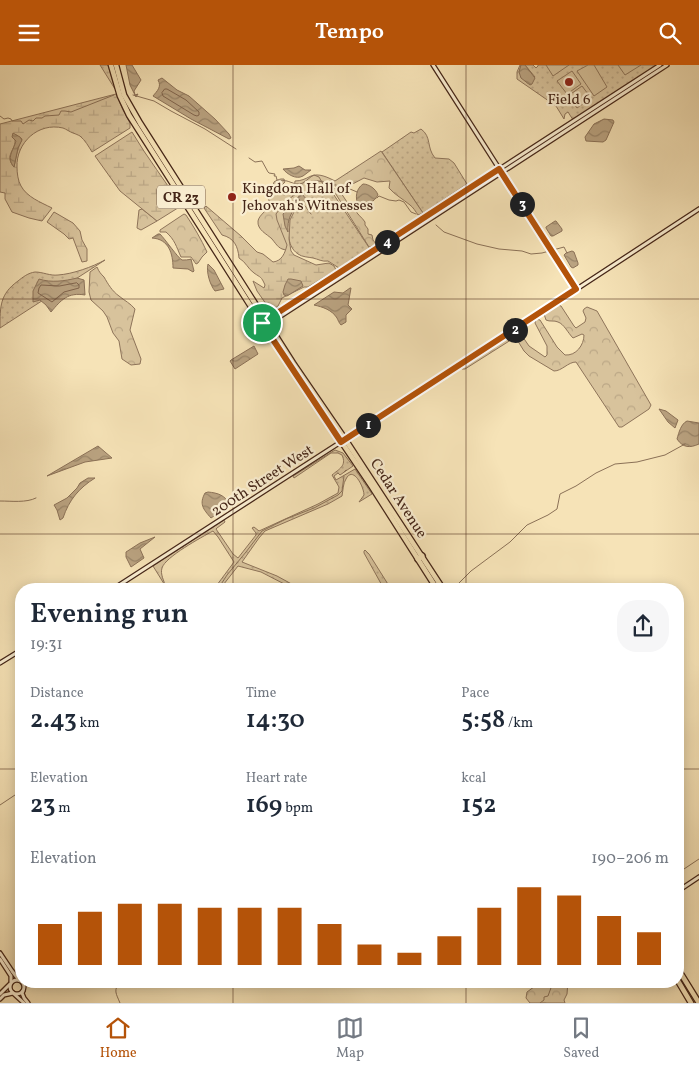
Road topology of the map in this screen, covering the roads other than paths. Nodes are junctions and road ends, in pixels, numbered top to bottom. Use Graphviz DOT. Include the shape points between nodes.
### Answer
graph roads {
  1 [pos="110,65"];
  2 [pos="116,65"];
  3 [pos="433,65"];
  4 [pos="660,65"];
  5 [pos="667,65"];
  6 [pos="500,171"];
  7 [pos="699,209"];
  8 [pos="576,289"];
  9 [pos="265,324"];
  10 [pos="343,441"];
  11 [pos="420,558"];
  12 [pos="122,583"];
  13 [pos="434,583"];
  14 [pos="439,583"];
  15 [pos="15,654"];
  16 [pos="0,663"];
  17 [pos="699,877"];
  18 [pos="684,887"];
  19 [pos="0,953"];
  20 [pos="0,959"];
  21 [pos="5,964"];
  22 [pos="15,975"];
  23 [pos="684,979"];
  24 [pos="15,981"];
  25 [pos="11,983"];
  26 [pos="682,988"];
  27 [pos="23,990"];
  28 [pos="13,993"];
  29 [pos="0,994"];
  30 [pos="0,999"];
  31 [pos="24,1003"];
  32 [pos="28,1003"];
  33 [pos="691,1003"];
  34 [pos="699,1003"];
  1 -- 9 [label="main road, CR 23" via="127,111"];
  2 -- 9 [label="main road, CR 23" via="132,111"];
  3 -- 6 [label="street"];
  4 -- 6 [label="street"];
  5 -- 6 [label="street"];
  6 -- 8 [label="street"];
  6 -- 9 [label="street"];
  7 -- 8 [label="street, 200th Street West"];
  8 -- 10 [label="street, 200th Street West"];
  9 -- 10 [label="main road, Cedar Avenue / CR 23"];
  10 -- 11 [label="main road, Cedar Avenue / CR 23"];
  10 -- 12 [label="street, 200th Street West"];
  11 -- 13 [label="main road, Cedar Avenue / CR 23"];
  11 -- 14 [label="main road, Cedar Avenue / CR 23"];
  15 -- 16 [label="street"];
  17 -- 18 [label="street"];
  19 -- 21 [label="street"];
  20 -- 21 [label="street"];
  21 -- 22 [label="street"];
  21 -- 25 [label="street"];
  23 -- 34 [label="main road"];
  24 -- 25 [label="street"];
  25 -- 28 [label="street"];
  25 -- 29 [label="street"];
  26 -- 33 [label="main road"];
  27 -- 28 [label="street"];
  27 -- 32 [label="street"];
  28 -- 30 [label="street"];
  28 -- 31 [label="street"];
}
